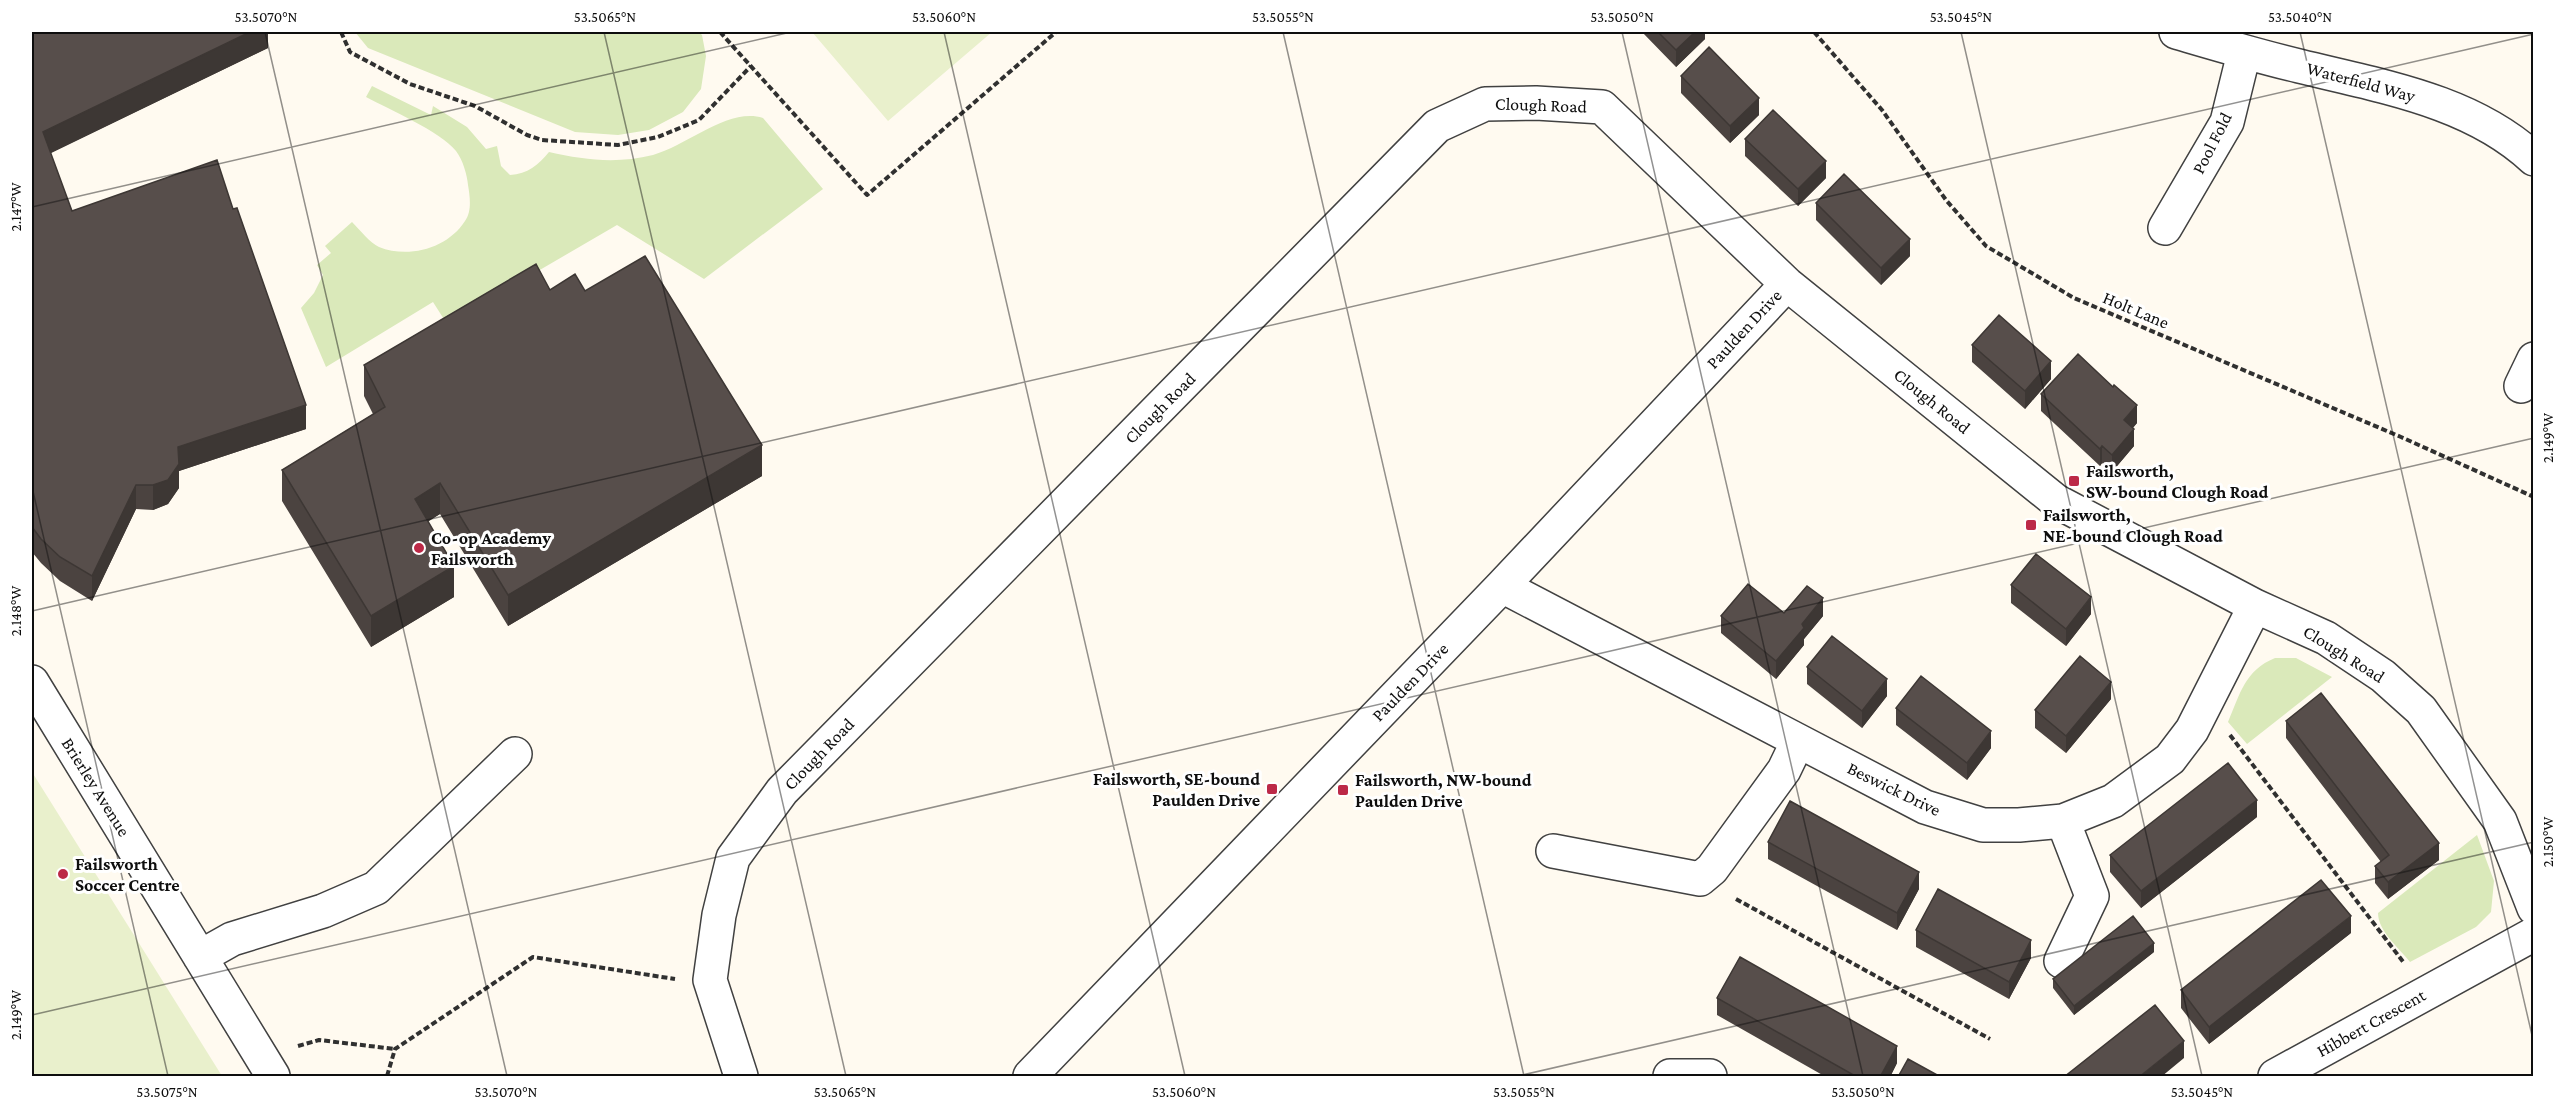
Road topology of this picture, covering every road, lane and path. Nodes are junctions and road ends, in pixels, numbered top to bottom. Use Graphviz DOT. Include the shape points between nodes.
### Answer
graph roads {
  1 [pos="340,32"];
  2 [pos="720,32"];
  3 [pos="1056,32"];
  4 [pos="1814,32"];
  5 [pos="2176,32"];
  6 [pos="2244,53"];
  7 [pos="751,66"];
  8 [pos="2534,159"];
  9 [pos="2165,228"];
  10 [pos="1787,284"];
  11 [pos="2534,497"];
  12 [pos="1502,586"];
  13 [pos="2255,606"];
  14 [pos="32,682"];
  15 [pos="1798,741"];
  16 [pos="2241,748"];
  17 [pos="515,753"];
  18 [pos="2063,821"];
  19 [pos="1553,851"];
  20 [pos="2534,908"];
  21 [pos="1775,920"];
  22 [pos="2534,934"];
  23 [pos="200,957"];
  24 [pos="2061,961"];
  25 [pos="710,980"];
  26 [pos="2426,993"];
  27 [pos="1990,1039"];
  28 [pos="395,1049"];
  29 [pos="267,1066"];
  30 [pos="387,1077"];
  31 [pos="741,1077"];
  32 [pos="1030,1077"];
  33 [pos="1670,1077"];
  34 [pos="1710,1077"];
  35 [pos="2275,1077"];
  1 -- 7 [label="path" via="350,52 410,84 474,106 542,140 618,145 658,138 699,120"];
  2 -- 7 [label="path"];
  3 -- 7 [label="path" via="867,195"];
  4 -- 11 [label="path, Holt Lane" via="1882,110 1946,200 1986,246 2074,298"];
  5 -- 6 [label="street, Waterfield Way"];
  6 -- 8 [label="street, Waterfield Way" via="2404,92 2453,109 2498,132"];
  6 -- 9 [label="street, Pool Fold" via="2227,123"];
  10 -- 12 [label="street, Paulden Drive"];
  10 -- 13 [label="street, Clough Road" via="2056,501"];
  10 -- 25 [label="street, Clough Road" via="1602,107 1485,104 1437,126 782,791 733,858 719,915"];
  12 -- 15 [label="street, Beswick Drive"];
  12 -- 32 [label="street, Paulden Drive"];
  13 -- 18 [label="street, Beswick Drive" via="2192,730 2170,759 2113,801"];
  13 -- 20 [label="street, Clough Road" via="2326,638 2383,676 2421,710 2500,821"];
  14 -- 23 [label="street, Brierley Avenue"];
  15 -- 18 [label="street, Beswick Drive" via="1925,807 1951,816 1983,825"];
  15 -- 19 [label="street" via="1784,770 1712,869 1700,879"];
  16 -- 26 [label="path"];
  17 -- 23 [label="street" via="376,888 323,911 232,939"];
  18 -- 24 [label="street" via="2092,896"];
  21 -- 27 [label="path"];
  22 -- 26 [label="street, Hibbert Crescent"];
  23 -- 29 [label="street, Brierley Avenue"];
  25 -- 28 [label="path" via="685,981 533,957"];
  25 -- 31 [label="street, Clough Road"];
  26 -- 35 [label="street, Hibbert Crescent"];
  28 -- 29 [label="path" via="319,1040"];
  28 -- 30 [label="path"];
  33 -- 34 [label="street"];
}
